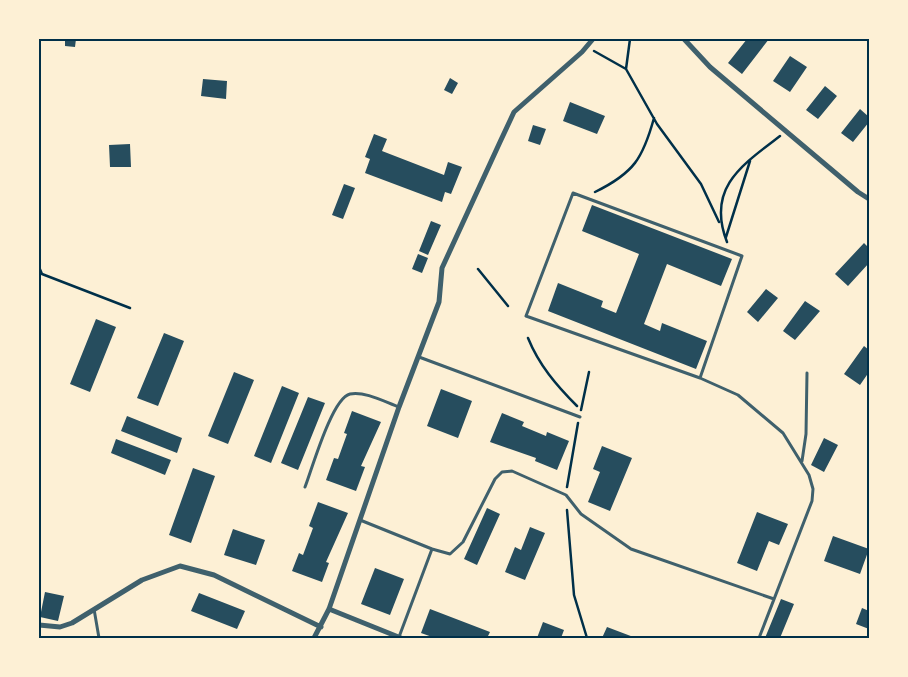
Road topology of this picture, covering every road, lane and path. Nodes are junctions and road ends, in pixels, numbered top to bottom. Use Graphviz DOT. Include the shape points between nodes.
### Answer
graph roads {
  1 [pos="593,39"];
  2 [pos="630,39"];
  3 [pos="684,39"];
  4 [pos="586,48"];
  5 [pos="626,69"];
  6 [pos="654,118"];
  7 [pos="786,131"];
  8 [pos="751,159"];
  9 [pos="585,197"];
  10 [pos="869,199"];
  11 [pos="719,222"];
  12 [pos="725,238"];
  13 [pos="734,253"];
  14 [pos="39,267"];
  15 [pos="478,269"];
  16 [pos="508,306"];
  17 [pos="130,308"];
  18 [pos="528,338"];
  19 [pos="419,357"];
  20 [pos="807,373"];
  21 [pos="700,378"];
  22 [pos="399,407"];
  23 [pos="581,411"];
  24 [pos="580,417"];
  25 [pos="802,461"];
  26 [pos="305,487"];
  27 [pos="360,520"];
  28 [pos="432,549"];
  29 [pos="774,599"];
  30 [pos="94,608"];
  31 [pos="329,609"];
  32 [pos="39,625"];
  33 [pos="321,627"];
  34 [pos="99,638"];
  35 [pos="314,638"];
  36 [pos="400,638"];
  37 [pos="759,638"];
  1 -- 4 [label="street"];
  2 -- 5 [label="path"];
  3 -- 7 [label="street" via="710,67"];
  4 -- 5 [label="path"];
  4 -- 19 [label="street" via="514,112 442,268 439,302"];
  5 -- 6 [label="path"];
  6 -- 9 [label="path" via="637,164 612,184"];
  6 -- 11 [label="path" via="701,184"];
  7 -- 8 [label="path"];
  7 -- 10 [label="street"];
  8 -- 11 [label="path" via="733,174 723,197"];
  8 -- 12 [label="path"];
  9 -- 13 [label="lane"];
  9 -- 21 [label="lane" via="573,192 526,316"];
  11 -- 12 [label="path"];
  12 -- 13 [label="path"];
  13 -- 21 [label="lane" via="742,256"];
  14 -- 17 [label="path" via="42,274"];
  15 -- 16 [label="path"];
  18 -- 23 [label="path" via="535,356 554,383"];
  19 -- 22 [label="street"];
  19 -- 24 [label="lane"];
  20 -- 25 [label="lane"];
  21 -- 25 [label="lane" via="738,395 783,433"];
  22 -- 26 [label="lane" via="356,393 343,397 332,413"];
  22 -- 27 [label="street"];
  25 -- 29 [label="lane" via="813,489 812,501"];
  27 -- 28 [label="lane"];
  27 -- 31 [label="street"];
  28 -- 29 [label="lane" via="450,554 456,550 495,480 502,472 512,471 566,495 581,514 631,549"];
  28 -- 36 [label="lane"];
  29 -- 37 [label="lane"];
  30 -- 32 [label="street" via="60,627"];
  30 -- 33 [label="street" via="142,580 180,566 214,575"];
  30 -- 34 [label="lane"];
  31 -- 33 [label="street"];
  31 -- 36 [label="street"];
  33 -- 35 [label="street"];
}
